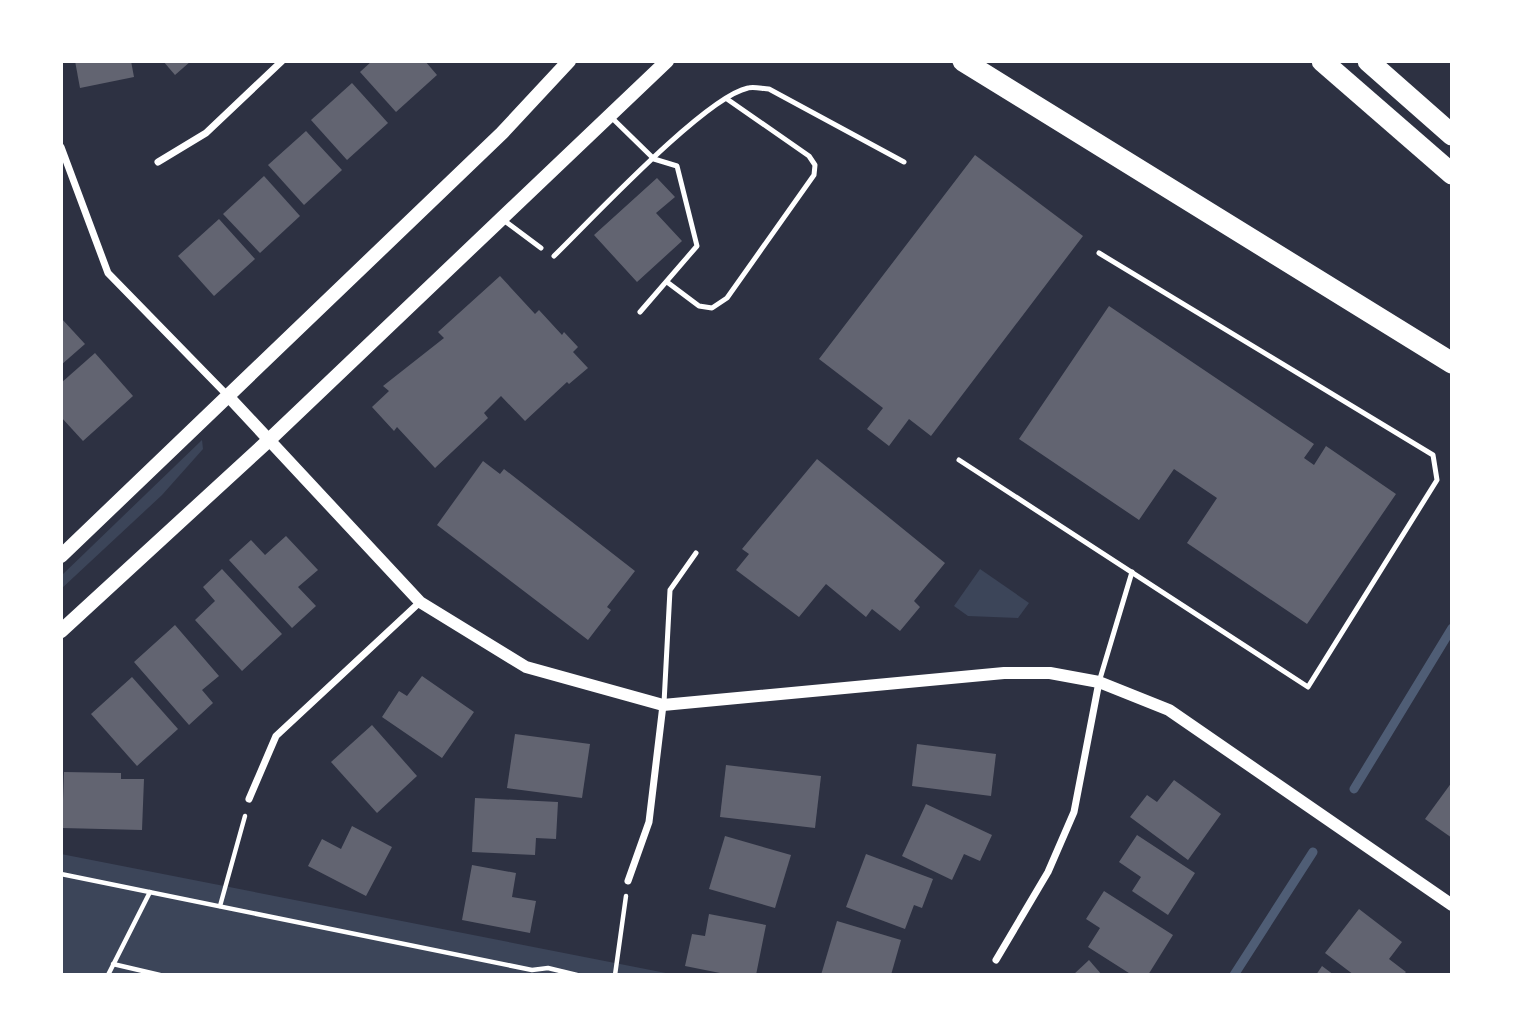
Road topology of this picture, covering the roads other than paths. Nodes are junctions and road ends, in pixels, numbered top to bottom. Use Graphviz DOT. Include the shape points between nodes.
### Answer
graph roads {
  1 [pos="282,61"];
  2 [pos="569,61"];
  3 [pos="667,61"];
  4 [pos="963,61"];
  5 [pos="1322,61"];
  6 [pos="1368,61"];
  7 [pos="727,99"];
  8 [pos="610,116"];
  9 [pos="1452,135"];
  10 [pos="61,147"];
  11 [pos="654,159"];
  12 [pos="904,162"];
  13 [pos="158,163"];
  14 [pos="1452,174"];
  15 [pos="502,219"];
  16 [pos="541,248"];
  17 [pos="1099,253"];
  18 [pos="554,256"];
  19 [pos="667,282"];
  20 [pos="640,312"];
  21 [pos="1452,363"];
  22 [pos="228,396"];
  23 [pos="269,440"];
  24 [pos="959,460"];
  25 [pos="695,553"];
  26 [pos="61,556"];
  27 [pos="1132,572"];
  28 [pos="420,602"];
  29 [pos="61,631"];
  30 [pos="1099,682"];
  31 [pos="663,705"];
  32 [pos="249,799"];
  33 [pos="628,881"];
  34 [pos="1452,905"];
  35 [pos="996,960"];
  1 -- 13 [label="street" via="206,133"];
  2 -- 22 [label="main road" via="502,133"];
  3 -- 8 [label="main road"];
  4 -- 21 [label="highway"];
  5 -- 14 [label="highway"];
  6 -- 9 [label="highway"];
  7 -- 11 [label="lane"];
  7 -- 12 [label="lane" via="748,88 769,89"];
  7 -- 19 [label="lane" via="809,156 815,165 814,176 727,298 712,308 699,306"];
  8 -- 11 [label="lane"];
  8 -- 15 [label="main road"];
  10 -- 22 [label="street" via="108,273"];
  11 -- 18 [label="lane"];
  11 -- 19 [label="lane" via="677,166 697,246"];
  15 -- 16 [label="lane"];
  15 -- 23 [label="main road"];
  17 -- 27 [label="lane" via="1433,455 1437,480 1308,687"];
  19 -- 20 [label="lane"];
  22 -- 23 [label="street"];
  22 -- 26 [label="main road"];
  23 -- 28 [label="street"];
  23 -- 29 [label="main road"];
  24 -- 27 [label="lane"];
  25 -- 31 [label="lane" via="670,590"];
  27 -- 30 [label="lane"];
  28 -- 31 [label="street" via="526,667"];
  28 -- 32 [label="street" via="276,736"];
  30 -- 31 [label="street" via="1050,673 1004,673"];
  30 -- 34 [label="street" via="1169,710"];
  30 -- 35 [label="street" via="1074,812 1048,872"];
  31 -- 33 [label="street" via="649,822"];
}
